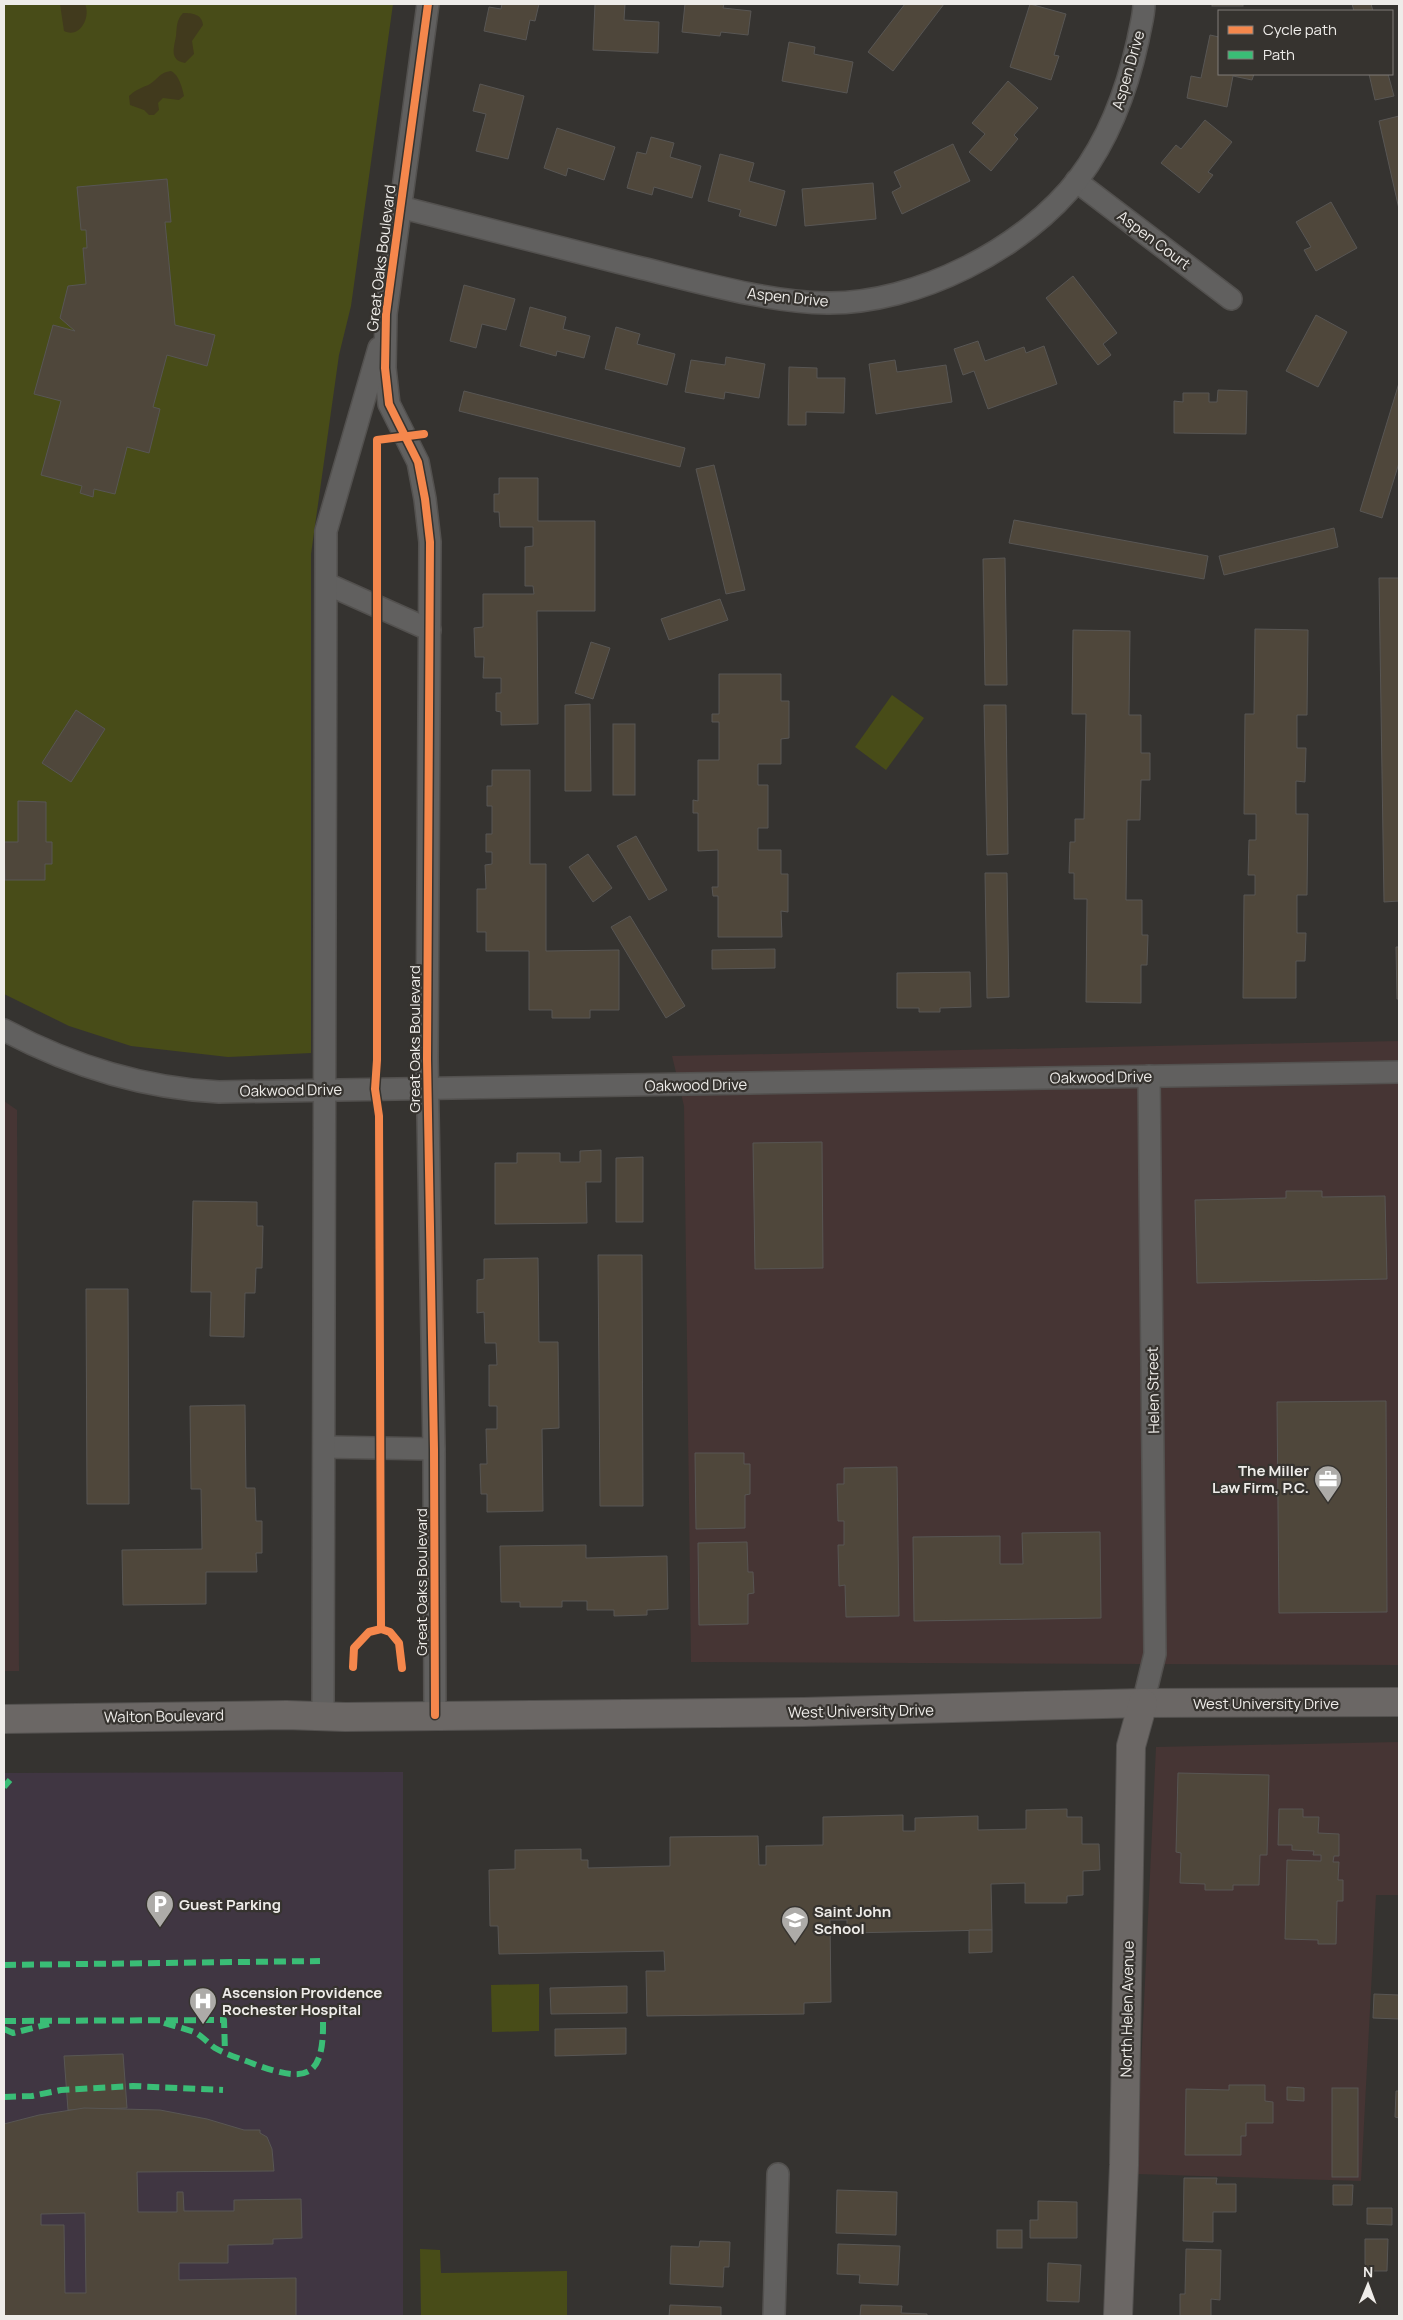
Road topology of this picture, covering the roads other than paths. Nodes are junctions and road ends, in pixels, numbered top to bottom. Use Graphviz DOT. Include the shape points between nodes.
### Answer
graph roads {
  1 [pos="428,4"];
  2 [pos="1144,4"];
  3 [pos="1076,181"];
  4 [pos="400,207"];
  5 [pos="1231,299"];
  6 [pos="386,327"];
  7 [pos="327,584"];
  8 [pos="430,630"];
  9 [pos="4,1030"];
  10 [pos="1399,1072"];
  11 [pos="1150,1076"];
  12 [pos="427,1088"];
  13 [pos="324,1090"];
  14 [pos="324,1447"];
  15 [pos="434,1449"];
  16 [pos="1399,1702"];
  17 [pos="1143,1703"];
  18 [pos="323,1715"];
  19 [pos="435,1715"];
  20 [pos="4,1719"];
  21 [pos="778,2174"];
  22 [pos="774,2316"];
  23 [pos="1118,2316"];
  1 -- 4 [label="street, Great Oaks Boulevard"];
  2 -- 3 [label="street, Aspen Drive" via="1132,69 1114,120 1095,156"];
  3 -- 4 [label="street, Aspen Drive" via="1064,197 1021,234 969,266 924,286 866,300 826,303 744,292"];
  3 -- 5 [label="street, Aspen Court"];
  4 -- 6 [label="street, Great Oaks Boulevard"];
  6 -- 7 [label="street, Great Oaks Boulevard" via="326,531"];
  6 -- 8 [label="street, Great Oaks Boulevard" via="385,368 390,404 418,462 425,500 430,542"];
  7 -- 8 [label="street"];
  7 -- 13 [label="street, Great Oaks Boulevard"];
  8 -- 12 [label="street, Great Oaks Boulevard"];
  9 -- 13 [label="street, Oakwood Drive" via="39,1049 110,1075 148,1084 219,1092"];
  10 -- 11 [label="street, Oakwood Drive"];
  11 -- 12 [label="street, Oakwood Drive"];
  11 -- 17 [label="street, Helen Street" via="1155,1654"];
  12 -- 13 [label="street, Oakwood Drive"];
  12 -- 15 [label="street, Great Oaks Boulevard"];
  13 -- 14 [label="street, Great Oaks Boulevard"];
  14 -- 15 [label="street"];
  14 -- 18 [label="street, Great Oaks Boulevard"];
  15 -- 19 [label="street, Great Oaks Boulevard"];
  16 -- 17 [label="main road, West University Drive"];
  17 -- 19 [label="main road, West University Drive" via="803,1712"];
  17 -- 23 [label="main road, North Helen Avenue" via="1131,1746"];
  18 -- 19 [label="main road, West University Drive"];
  18 -- 20 [label="main road, Walton Boulevard"];
  21 -- 22 [label="street"];
}
